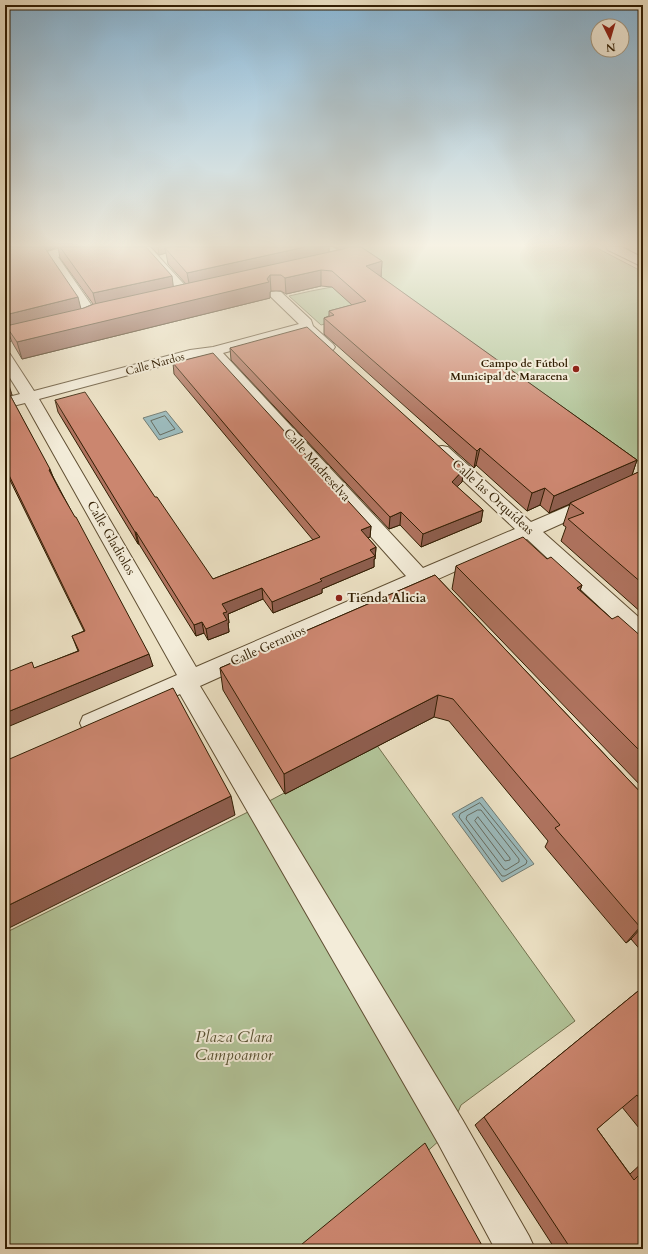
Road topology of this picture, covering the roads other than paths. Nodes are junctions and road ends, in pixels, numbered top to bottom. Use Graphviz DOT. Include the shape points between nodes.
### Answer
graph roads {
  1 [pos="85,306"];
  2 [pos="287,306"];
  3 [pos="108,312"];
  4 [pos="92,316"];
  5 [pos="76,321"];
  6 [pos="55,326"];
  7 [pos="306,327"];
  8 [pos="5,338"];
  9 [pos="213,351"];
  10 [pos="339,356"];
  11 [pos="5,357"];
  12 [pos="10,372"];
  13 [pos="29,396"];
  14 [pos="5,403"];
  15 [pos="431,441"];
  16 [pos="643,480"];
  17 [pos="530,531"];
  18 [pos="423,578"];
  19 [pos="442,594"];
  20 [pos="643,634"];
  21 [pos="189,681"];
  22 [pos="70,733"];
  23 [pos="516,1249"];
  1 -- 4 [label="street"];
  2 -- 7 [label="street" via="306,323"];
  3 -- 4 [label="street"];
  4 -- 5 [label="street"];
  6 -- 8 [label="street"];
  7 -- 9 [label="street, Calle Nardos"];
  7 -- 10 [label="street"];
  9 -- 13 [label="street, Calle Nardos" via="195,353"];
  9 -- 18 [label="street, Calle Madreselva"];
  11 -- 12 [label="street, Calle Gladiolos"];
  12 -- 13 [label="street, Calle Gladiolos"];
  13 -- 14 [label="street, Calle Nardos"];
  13 -- 21 [label="street, Calle Gladiolos"];
  15 -- 17 [label="street, Calle las Orquídeas"];
  16 -- 17 [label="street, Calle Geranios"];
  17 -- 18 [label="street, Calle Geranios"];
  17 -- 20 [label="street, Calle las Orquídeas"];
  18 -- 19 [label="street, Calle Madreselva"];
  18 -- 21 [label="street, Calle Geranios"];
  21 -- 22 [label="street, Calle Geranios"];
  21 -- 23 [label="street" via="258,807 450,1131"];
}
